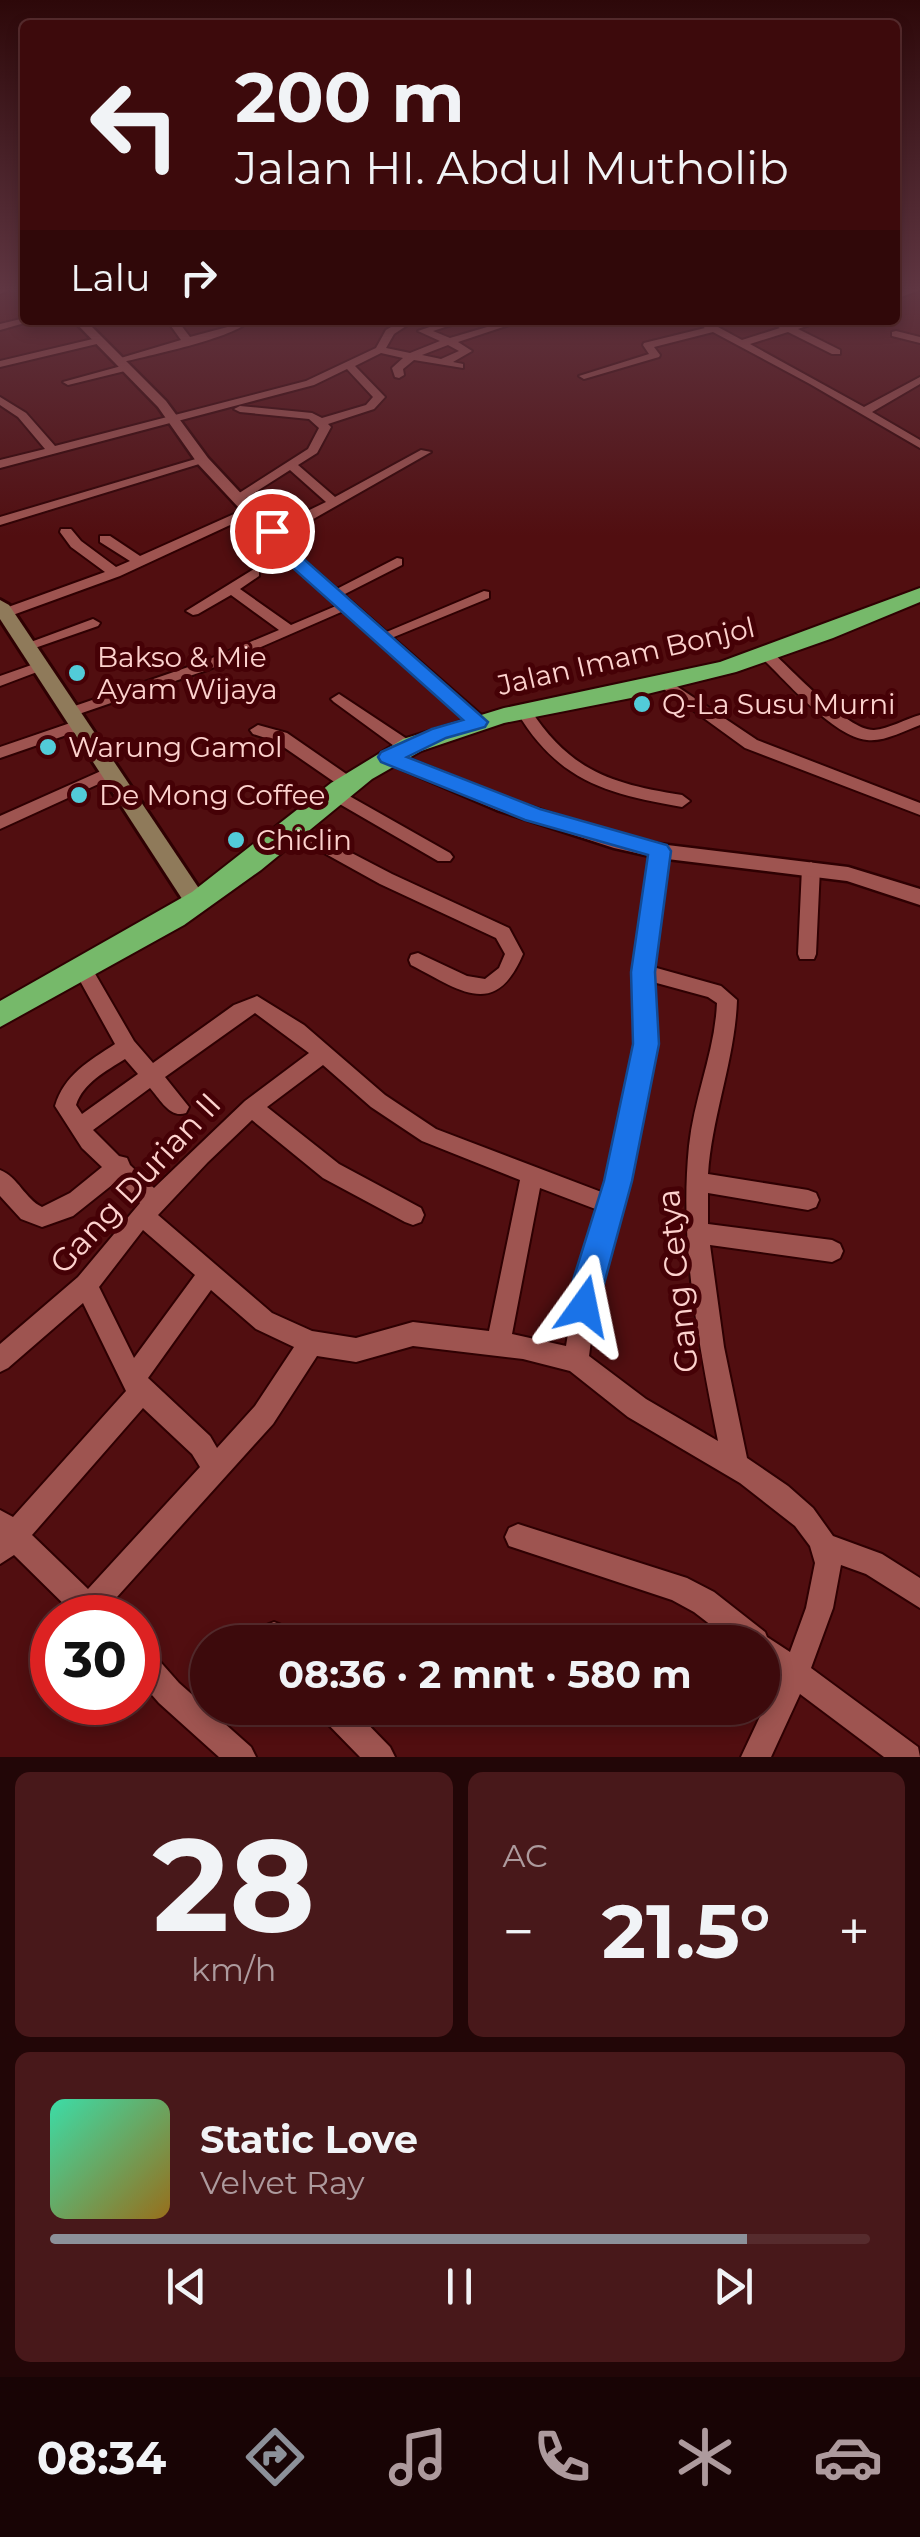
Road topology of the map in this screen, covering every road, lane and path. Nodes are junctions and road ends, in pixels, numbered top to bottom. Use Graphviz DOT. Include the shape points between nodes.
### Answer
graph roads {
  1 [pos="98,372"];
  2 [pos="129,372"];
  3 [pos="336,372"];
  4 [pos="356,372"];
  5 [pos="598,372"];
  6 [pos="794,372"];
  7 [pos="584,376"];
  8 [pos="920,380"];
  9 [pos="68,382"];
  10 [pos="0,400"];
  11 [pos="866,412"];
  12 [pos="175,421"];
  13 [pos="322,422"];
  14 [pos="920,445"];
  15 [pos="52,450"];
  16 [pos="425,452"];
  17 [pos="203,461"];
  18 [pos="0,464"];
  19 [pos="292,466"];
  20 [pos="239,496"];
  21 [pos="333,502"];
  22 [pos="252,510"];
  23 [pos="0,520"];
  24 [pos="272,531"];
  25 [pos="66,532"];
  26 [pos="106,539"];
  27 [pos="140,562"];
  28 [pos="397,562"];
  29 [pos="115,573"];
  30 [pos="254,573"];
  31 [pos="232,589"];
  32 [pos="334,594"];
  33 [pos="920,594"];
  34 [pos="484,595"];
  35 [pos="348,606"];
  36 [pos="3,609"];
  37 [pos="193,612"];
  38 [pos="93,623"];
  39 [pos="289,630"];
  40 [pos="384,636"];
  41 [pos="27,646"];
  42 [pos="767,655"];
  43 [pos="40,666"];
  44 [pos="0,681"];
  45 [pos="666,684"];
  46 [pos="339,700"];
  47 [pos="525,712"];
  48 [pos="75,718"];
  49 [pos="920,720"];
  50 [pos="478,722"];
  51 [pos="258,730"];
  52 [pos="398,752"];
  53 [pos="0,753"];
  54 [pos="110,772"];
  55 [pos="343,790"];
  56 [pos="682,800"];
  57 [pos="920,809"];
  58 [pos="0,823"];
  59 [pos="294,829"];
  60 [pos="660,851"];
  61 [pos="444,857"];
  62 [pos="811,868"];
  63 [pos="920,897"];
  64 [pos="196,902"];
  65 [pos="807,954"];
  66 [pos="418,960"];
  67 [pos="83,970"];
  68 [pos="643,972"];
  69 [pos="0,1015"];
  70 [pos="126,1048"];
  71 [pos="321,1055"];
  72 [pos="151,1076"];
  73 [pos="179,1106"];
  74 [pos="252,1107"];
  75 [pos="80,1128"];
  76 [pos="118,1166"];
  77 [pos="532,1174"];
  78 [pos="0,1180"];
  79 [pos="699,1182"];
  80 [pos="808,1200"];
  81 [pos="610,1205"];
  82 [pos="149,1209"];
  83 [pos="413,1215"];
  84 [pos="698,1233"];
  85 [pos="832,1251"];
  86 [pos="208,1276"];
  87 [pos="86,1285"];
  88 [pos="312,1343"];
  89 [pos="498,1344"];
  90 [pos="0,1360"];
  91 [pos="576,1361"];
  92 [pos="136,1386"];
  93 [pos="736,1468"];
  94 [pos="216,1470"];
  95 [pos="4,1537"];
  96 [pos="518,1537"];
  97 [pos="826,1547"];
  98 [pos="920,1594"];
  99 [pos="72,1595"];
  100 [pos="108,1595"];
  101 [pos="733,1625"];
  102 [pos="780,1664"];
  103 [pos="792,1674"];
  104 [pos="160,1683"];
  105 [pos="349,1725"];
  106 [pos="241,1757"];
  107 [pos="380,1757"];
  108 [pos="756,1757"];
  109 [pos="908,1757"];
  1 -- 9 [label="street"];
  2 -- 12 [label="street"];
  3 -- 12 [label="street"];
  4 -- 13 [label="street" via="379,397 370,407"];
  5 -- 7 [label="street"];
  6 -- 11 [label="street"];
  8 -- 11 [label="street"];
  10 -- 15 [label="street"];
  11 -- 14 [label="street"];
  12 -- 13 [label="street" via="257,408"];
  12 -- 15 [label="street"];
  12 -- 17 [label="street"];
  13 -- 19 [label="street" via="320,443"];
  15 -- 18 [label="street"];
  16 -- 21 [label="street"];
  17 -- 20 [label="street"];
  17 -- 23 [label="street"];
  19 -- 20 [label="street"];
  19 -- 21 [label="street"];
  20 -- 22 [label="street"];
  21 -- 24 [label="street"];
  22 -- 24 [label="street"];
  22 -- 27 [label="street"];
  24 -- 32 [label="street"];
  25 -- 29 [label="street"];
  26 -- 27 [label="street"];
  27 -- 29 [label="street"];
  28 -- 32 [label="street"];
  29 -- 36 [label="street"];
  30 -- 31 [label="street"];
  31 -- 37 [label="street"];
  31 -- 39 [label="street"];
  32 -- 35 [label="street"];
  33 -- 42 [label="highway, Jalan Imam Bonjol"];
  34 -- 40 [label="street"];
  35 -- 39 [label="street"];
  35 -- 40 [label="street"];
  36 -- 41 [label="main road"];
  38 -- 41 [label="street"];
  39 -- 48 [label="street"];
  40 -- 50 [label="street"];
  41 -- 43 [label="main road"];
  42 -- 45 [label="highway, Jalan Imam Bonjol"];
  42 -- 49 [label="street" via="866,735"];
  43 -- 44 [label="street"];
  43 -- 48 [label="main road"];
  45 -- 47 [label="highway, Jalan Imam Bonjol"];
  45 -- 57 [label="street" via="763,750"];
  46 -- 52 [label="street"];
  47 -- 50 [label="highway, Jalan Imam Bonjol"];
  47 -- 56 [label="street" via="565,763 612,787"];
  48 -- 53 [label="street"];
  48 -- 54 [label="main road"];
  50 -- 52 [label="highway, Jalan Imam Bonjol"];
  51 -- 55 [label="street" via="281,737"];
  52 -- 55 [label="highway, Jalan Imam Bonjol"];
  52 -- 60 [label="street" via="533,815"];
  54 -- 58 [label="street"];
  54 -- 64 [label="main road"];
  55 -- 59 [label="highway, Jalan Imam Bonjol"];
  55 -- 61 [label="street"];
  59 -- 64 [label="highway, Jalan Imam Bonjol"];
  59 -- 66 [label="street" via="504,933 514,954 510,968 487,989"];
  60 -- 62 [label="street"];
  60 -- 68 [label="street"];
  62 -- 63 [label="street"];
  62 -- 65 [label="street"];
  64 -- 67 [label="highway, Jalan Imam Bonjol"];
  67 -- 69 [label="highway, Jalan Imam Bonjol"];
  67 -- 70 [label="street"];
  68 -- 79 [label="street, Gang Cetya" via="727,1000 699,1145"];
  68 -- 81 [label="street" via="646,1044"];
  70 -- 72 [label="street"];
  70 -- 75 [label="street" via="66,1096"];
  71 -- 72 [label="street" via="265,1006 241,1010"];
  71 -- 74 [label="street, Gang Durian II"];
  71 -- 77 [label="street" via="429,1135"];
  72 -- 73 [label="street"];
  72 -- 75 [label="street"];
  74 -- 82 [label="street, Gang Durian II"];
  74 -- 83 [label="street" via="331,1171"];
  75 -- 76 [label="street"];
  76 -- 78 [label="street" via="47,1217 34,1215"];
  76 -- 82 [label="street"];
  77 -- 81 [label="street"];
  77 -- 89 [label="street"];
  79 -- 80 [label="street"];
  79 -- 84 [label="street, Gang Cetya"];
  81 -- 91 [label="street" via="588,1280"];
  82 -- 86 [label="street"];
  82 -- 87 [label="street, Gang Durian II"];
  84 -- 85 [label="street"];
  84 -- 93 [label="street, Gang Cetya"];
  86 -- 88 [label="street" via="264,1321"];
  86 -- 92 [label="street"];
  87 -- 90 [label="street, Gang Durian II"];
  87 -- 92 [label="street"];
  88 -- 89 [label="street" via="356,1350 414,1334"];
  88 -- 94 [label="street"];
  89 -- 91 [label="street"];
  91 -- 93 [label="street" via="638,1410"];
  92 -- 94 [label="street" via="201,1445"];
  92 -- 95 [label="street"];
  93 -- 97 [label="street" via="798,1511"];
  94 -- 100 [label="street"];
  95 -- 99 [label="street"];
  96 -- 101 [label="street" via="678,1588"];
  97 -- 98 [label="street" via="872,1563"];
  97 -- 103 [label="street" via="820,1602"];
  102 -- 103 [label="street"];
  103 -- 108 [label="street"];
  103 -- 109 [label="street"];
  104 -- 106 [label="street"];
  105 -- 107 [label="street"];
}
